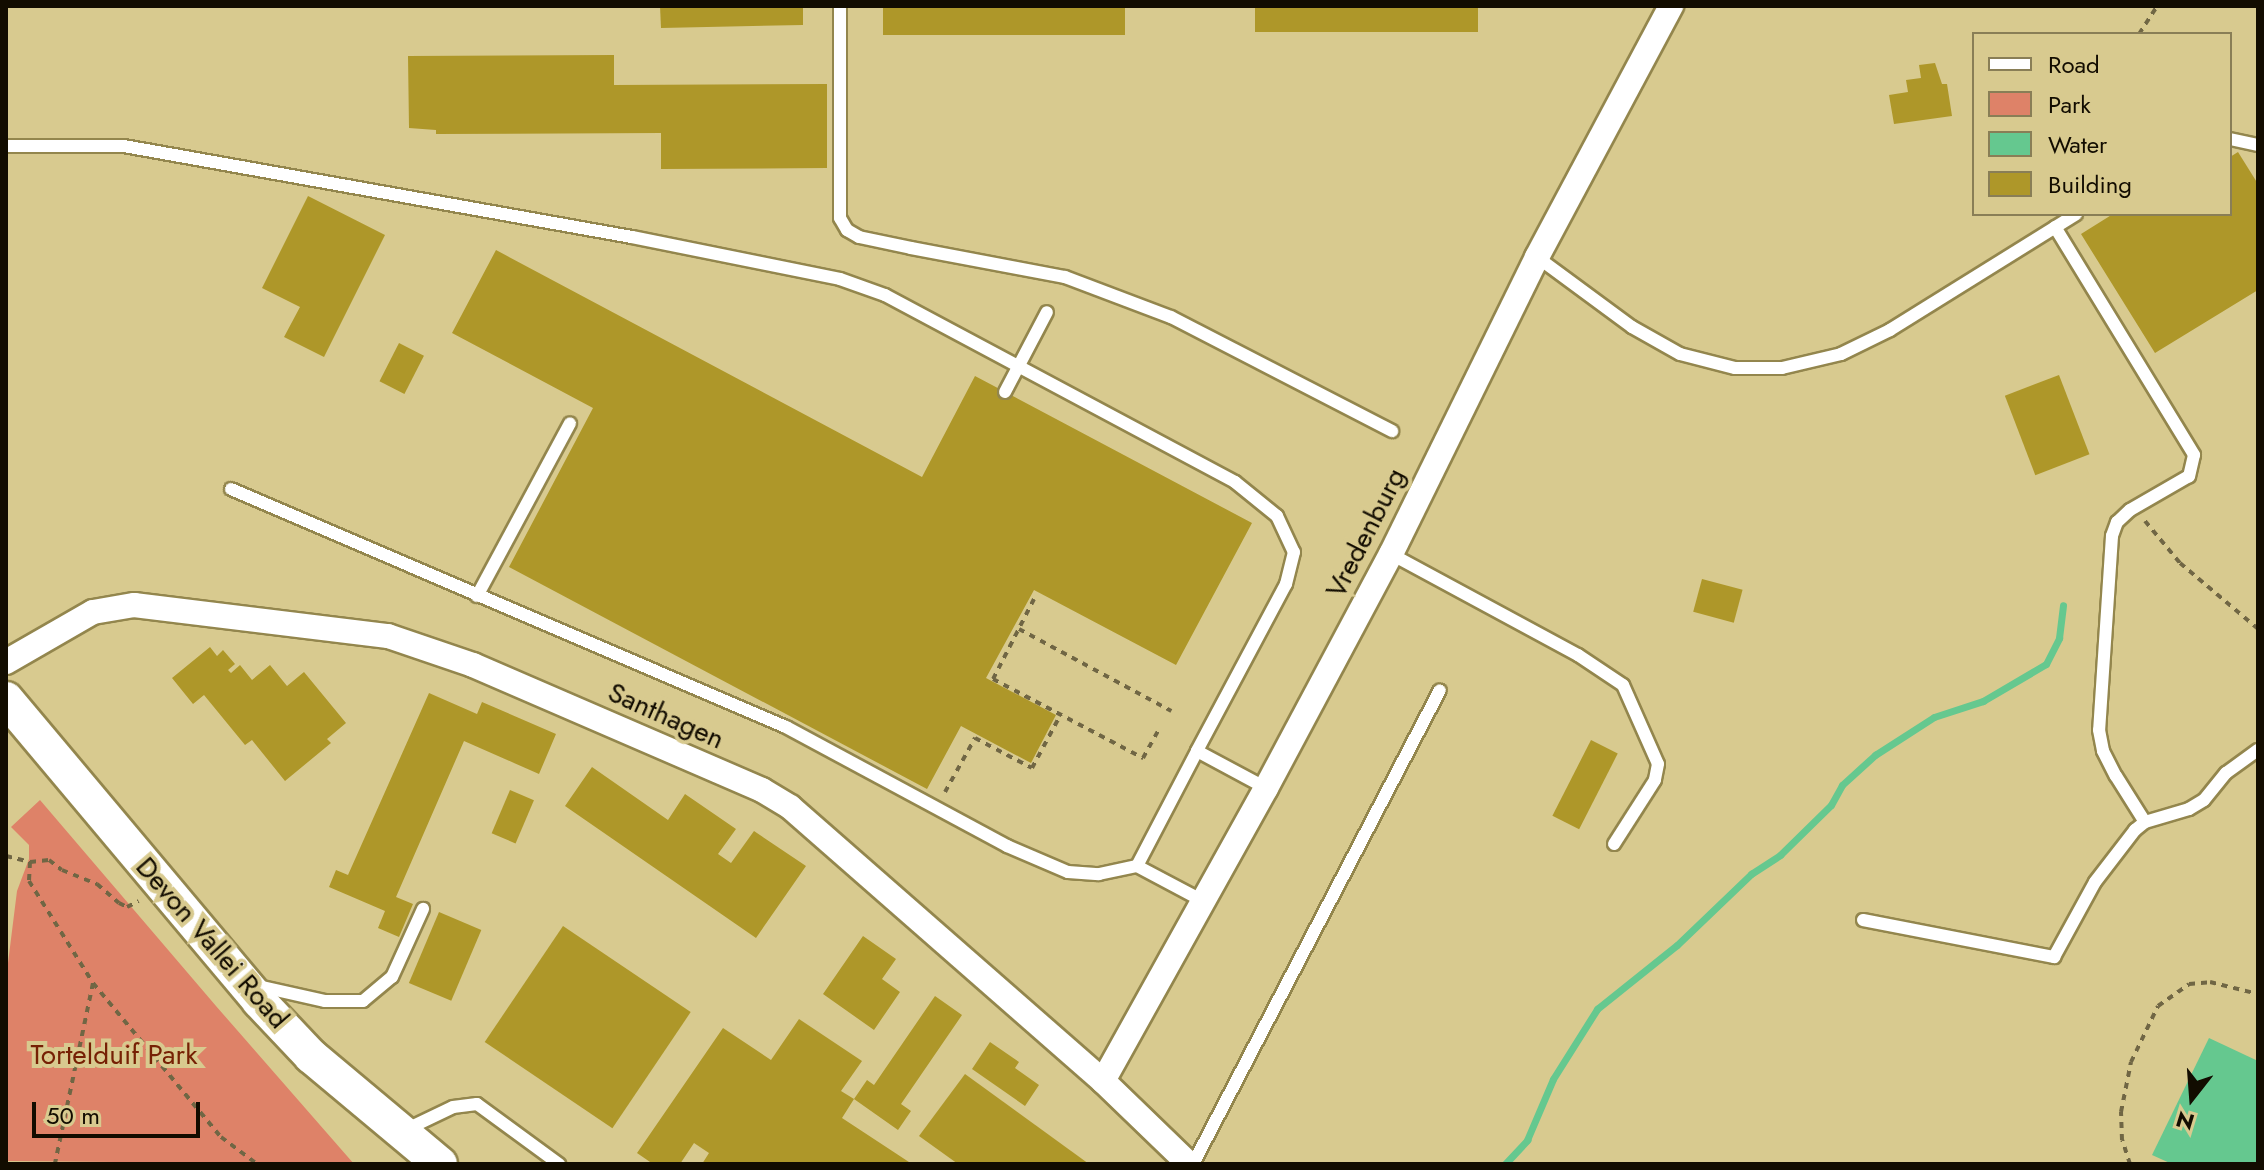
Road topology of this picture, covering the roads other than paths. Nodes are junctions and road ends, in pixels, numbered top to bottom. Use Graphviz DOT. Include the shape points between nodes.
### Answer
graph roads {
  1 [pos="840,6"];
  2 [pos="1671,6"];
  3 [pos="2232,139"];
  4 [pos="2258,145"];
  5 [pos="6,146"];
  6 [pos="2073,216"];
  7 [pos="2055,227"];
  8 [pos="1537,257"];
  9 [pos="1047,312"];
  10 [pos="1018,366"];
  11 [pos="1005,392"];
  12 [pos="570,423"];
  13 [pos="1392,431"];
  14 [pos="231,489"];
  15 [pos="1391,554"];
  16 [pos="477,596"];
  17 [pos="6,662"];
  18 [pos="1440,690"];
  19 [pos="6,699"];
  20 [pos="2258,750"];
  21 [pos="1197,751"];
  22 [pos="1266,788"];
  23 [pos="2145,822"];
  24 [pos="1614,844"];
  25 [pos="1137,866"];
  26 [pos="1203,901"];
  27 [pos="423,909"];
  28 [pos="1863,920"];
  29 [pos="243,983"];
  30 [pos="1103,1081"];
  31 [pos="400,1132"];
  32 [pos="440,1164"];
  33 [pos="559,1164"];
  34 [pos="1191,1164"];
  1 -- 13 [label="lane" via="840,218 847,230 859,237 1093,287 1171,317"];
  2 -- 8 [label="street, Vredenburg"];
  3 -- 4 [label="lane"];
  5 -- 10 [label="lane" via="124,146 840,279 885,295"];
  6 -- 7 [label="lane"];
  7 -- 8 [label="lane" via="1890,330 1841,354 1782,368 1735,368 1680,354 1632,327"];
  7 -- 23 [label="lane" via="2194,455 2189,476 2135,507 2117,522 2112,536 2099,730 2103,751"];
  8 -- 15 [label="street, Vredenburg"];
  9 -- 10 [label="lane"];
  10 -- 11 [label="lane"];
  10 -- 21 [label="lane" via="1247,490 1277,516 1291,541 1294,552 1286,584"];
  12 -- 16 [label="lane"];
  14 -- 16 [label="lane"];
  15 -- 22 [label="street, Vredenburg"];
  15 -- 24 [label="lane" via="1623,685 1658,764 1655,780"];
  16 -- 25 [label="lane" via="822,739 1007,846 1068,872 1089,875"];
  17 -- 30 [label="street, Santhagen" via="93,612 146,605 388,636 473,665 776,799"];
  18 -- 34 [label="lane"];
  19 -- 29 [label="street, Devon Vallei Road"];
  20 -- 23 [label="lane" via="2236,764 2204,800"];
  21 -- 22 [label="lane"];
  21 -- 25 [label="lane"];
  22 -- 26 [label="street, Vredenburg"];
  23 -- 28 [label="lane" via="2095,882 2054,957"];
  25 -- 26 [label="lane"];
  26 -- 30 [label="street, Vredenburg"];
  27 -- 29 [label="lane" via="392,977 363,1001 325,1001"];
  29 -- 31 [label="street, Devon Vallei Road" via="311,1056"];
  30 -- 34 [label="street, Santhagen"];
  31 -- 32 [label="street, Devon Vallei Road"];
  31 -- 33 [label="lane" via="453,1107 477,1104"];
}
